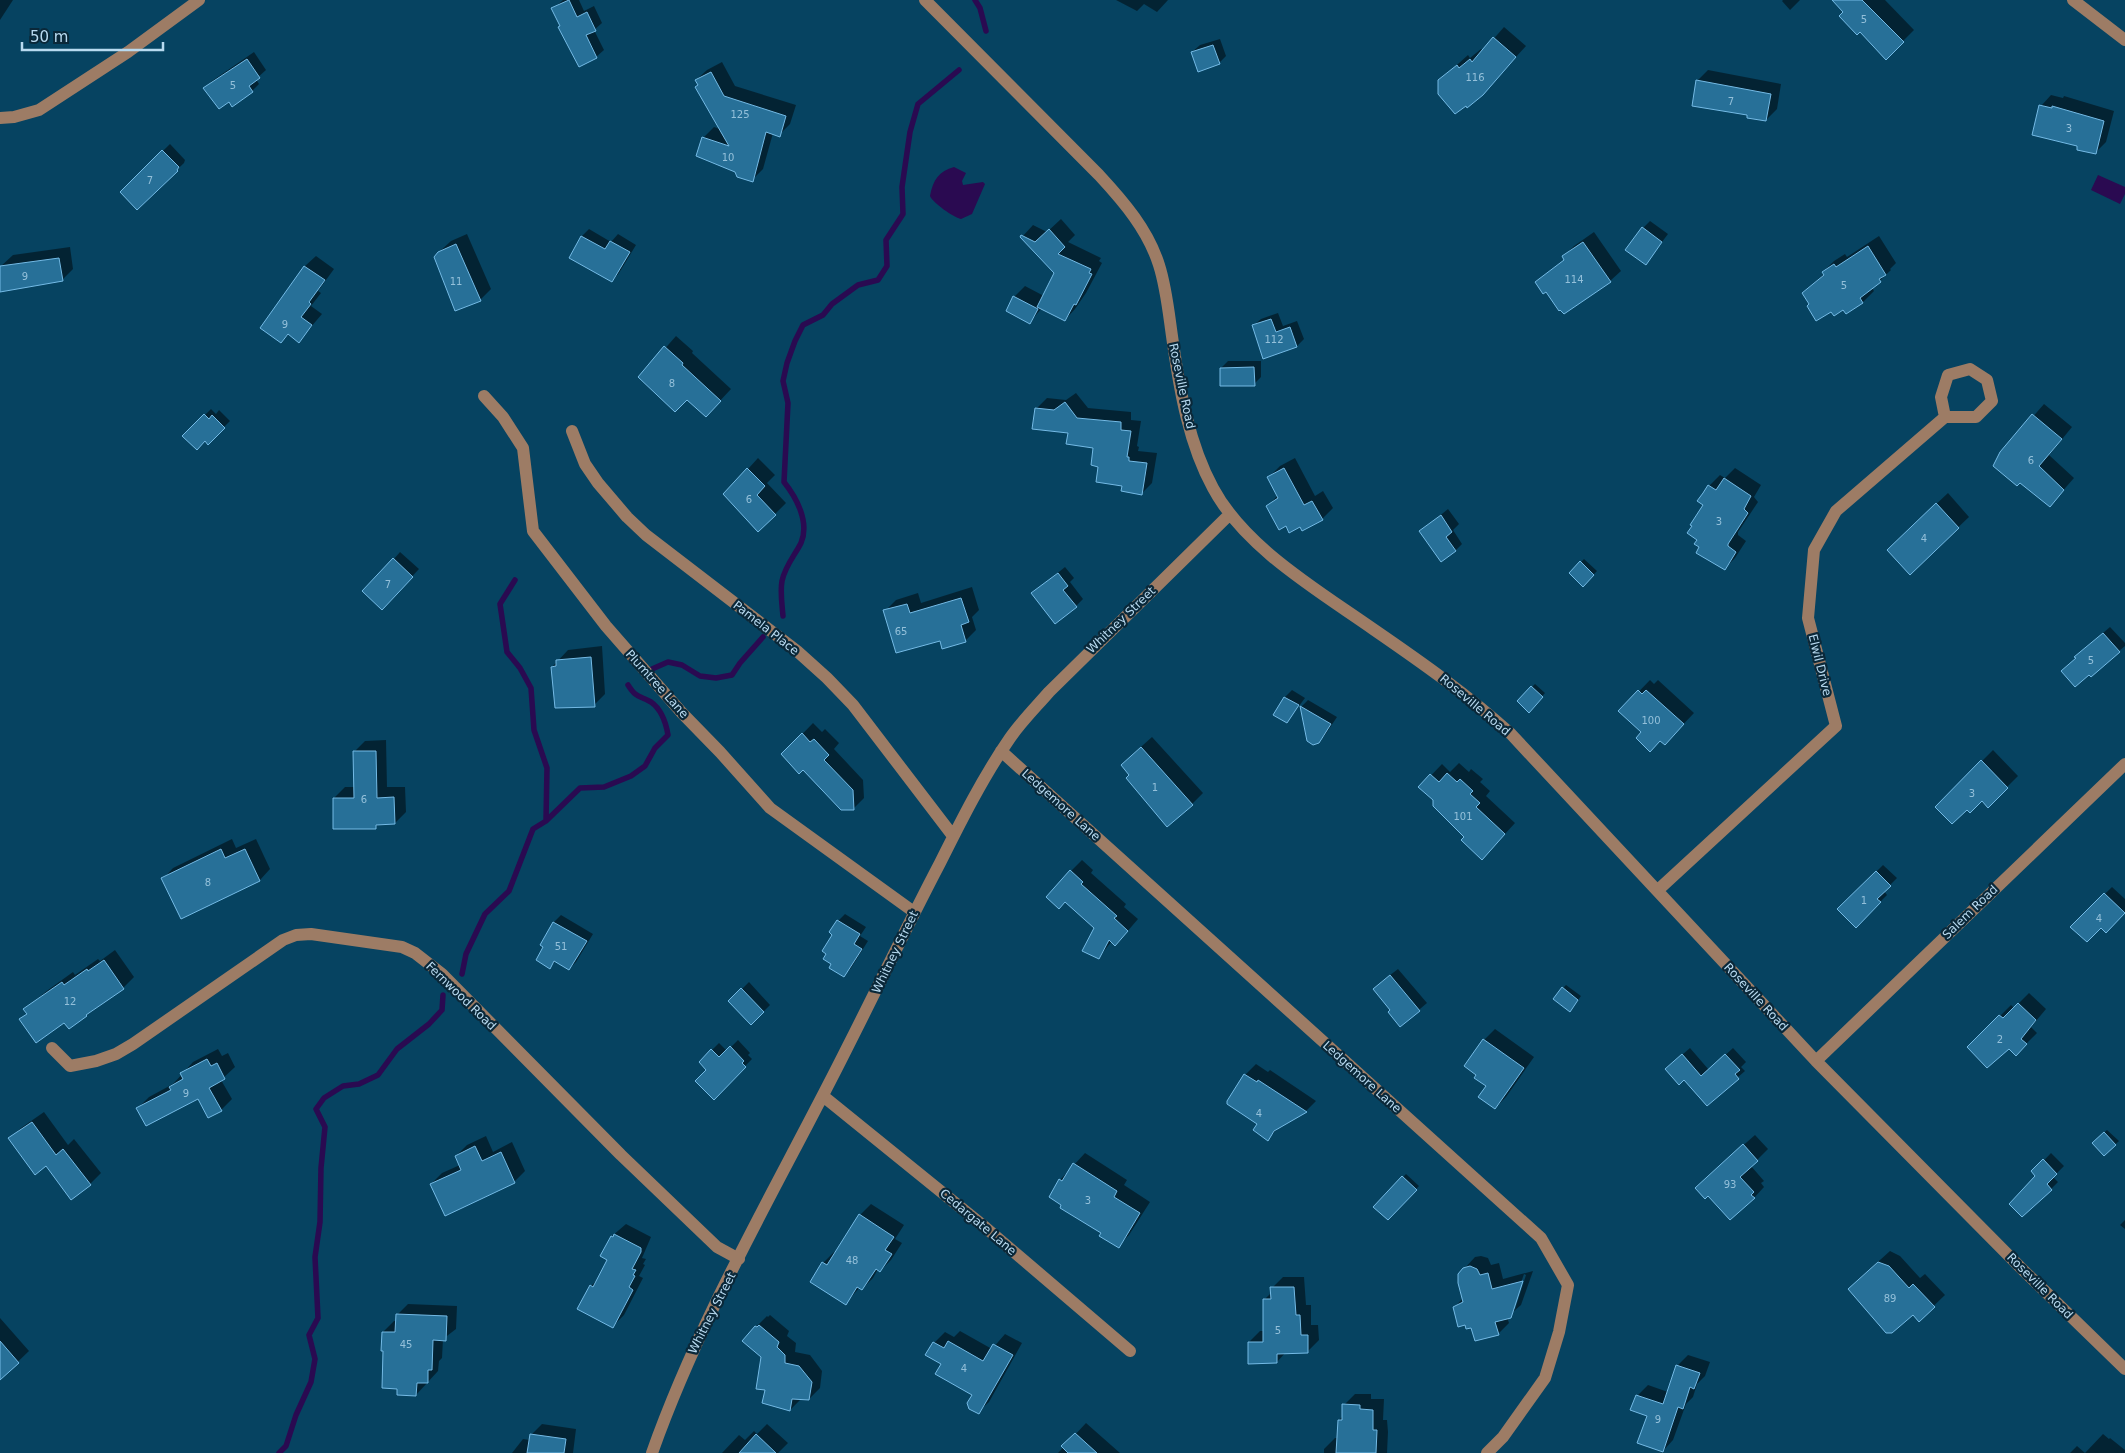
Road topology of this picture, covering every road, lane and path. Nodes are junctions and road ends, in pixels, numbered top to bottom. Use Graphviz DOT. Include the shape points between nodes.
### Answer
graph roads {
  1 [pos="198,0"];
  2 [pos="925,0"];
  3 [pos="2073,0"];
  4 [pos="2125,40"];
  5 [pos="0,118"];
  6 [pos="484,396"];
  7 [pos="1945,417"];
  8 [pos="572,431"];
  9 [pos="1230,514"];
  10 [pos="1001,751"];
  11 [pos="2125,764"];
  12 [pos="953,836"];
  13 [pos="1658,890"];
  14 [pos="914,912"];
  15 [pos="52,1048"];
  16 [pos="1816,1061"];
  17 [pos="823,1096"];
  18 [pos="739,1259"];
  19 [pos="1130,1351"];
  20 [pos="2125,1369"];
  21 [pos="652,1453"];
  22 [pos="1487,1453"];
  1 -- 5 [label="street" via="128,52 39,110"];
  2 -- 9 [label="street, Roseville Road" via="1099,175 1145,231 1161,274 1184,410 1213,488"];
  3 -- 4 [label="street"];
  6 -- 14 [label="street, Plumtree Lane" via="503,417 523,448 533,531 606,626 770,808"];
  7 -- 7 [label="street" via="1976,418 1992,401 1987,380 1970,369 1948,375 1941,397"];
  7 -- 13 [label="street, Elwil Drive" via="1836,511 1814,550 1808,618 1836,726"];
  8 -- 12 [label="street, Pamela Place" via="585,464 627,517 827,678 859,713"];
  9 -- 10 [label="street, Whitney Street" via="1049,692"];
  9 -- 13 [label="street, Roseville Road" via="1255,541 1288,568 1481,707"];
  10 -- 12 [label="street, Whitney Street"];
  10 -- 22 [label="street, Ledgemore Lane" via="1541,1238 1568,1285 1559,1332 1545,1378 1503,1438"];
  11 -- 16 [label="street, Salem Road"];
  12 -- 14 [label="street, Whitney Street"];
  13 -- 16 [label="street, Roseville Road"];
  14 -- 17 [label="street, Whitney Street"];
  15 -- 18 [label="street, Fernwood Road" via="70,1066 116,1054 282,940 296,935 334,936 402,947 442,974 628,1162 717,1247"];
  16 -- 20 [label="street, Roseville Road"];
  17 -- 18 [label="street, Whitney Street"];
  17 -- 19 [label="street, Cedargate Lane" via="986,1228"];
  18 -- 21 [label="street, Whitney Street" via="680,1378"];
}
